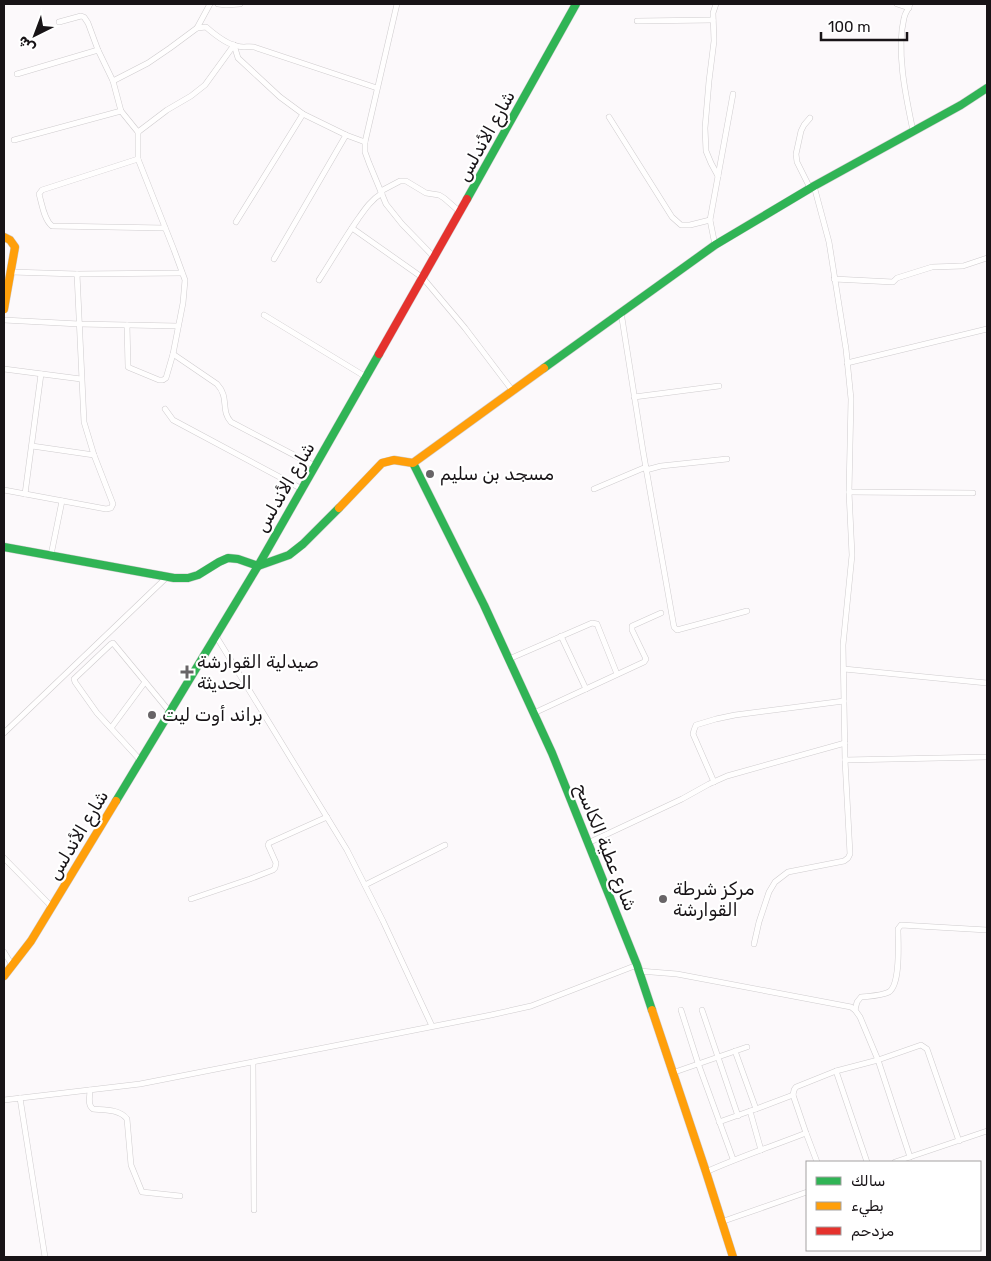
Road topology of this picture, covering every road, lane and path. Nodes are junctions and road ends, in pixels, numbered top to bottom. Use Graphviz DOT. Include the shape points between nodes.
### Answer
graph roads {
  1 [pos="210,4"];
  2 [pos="218,4"];
  3 [pos="240,4"];
  4 [pos="397,4"];
  5 [pos="576,4"];
  6 [pos="716,4"];
  7 [pos="897,4"];
  8 [pos="909,6"];
  9 [pos="712,20"];
  10 [pos="637,21"];
  11 [pos="59,22"];
  12 [pos="197,28"];
  13 [pos="234,45"];
  14 [pos="98,50"];
  15 [pos="17,74"];
  16 [pos="113,82"];
  17 [pos="378,88"];
  18 [pos="987,88"];
  19 [pos="733,94"];
  20 [pos="121,111"];
  21 [pos="303,114"];
  22 [pos="609,117"];
  23 [pos="810,118"];
  24 [pos="913,131"];
  25 [pos="138,132"];
  26 [pos="346,135"];
  27 [pos="14,140"];
  28 [pos="365,142"];
  29 [pos="138,159"];
  30 [pos="718,176"];
  31 [pos="812,187"];
  32 [pos="382,192"];
  33 [pos="460,212"];
  34 [pos="710,220"];
  35 [pos="236,222"];
  36 [pos="165,228"];
  37 [pos="352,228"];
  38 [pos="4,237"];
  39 [pos="715,246"];
  40 [pos="434,257"];
  41 [pos="987,258"];
  42 [pos="274,259"];
  43 [pos="10,272"];
  44 [pos="182,273"];
  45 [pos="77,274"];
  46 [pos="423,278"];
  47 [pos="319,280"];
  48 [pos="834,280"];
  49 [pos="4,309"];
  50 [pos="621,312"];
  51 [pos="264,315"];
  52 [pos="4,320"];
  53 [pos="79,324"];
  54 [pos="127,325"];
  55 [pos="178,326"];
  56 [pos="987,329"];
  57 [pos="173,354"];
  58 [pos="847,363"];
  59 [pos="4,369"];
  60 [pos="41,374"];
  61 [pos="366,377"];
  62 [pos="81,379"];
  63 [pos="719,386"];
  64 [pos="512,390"];
  65 [pos="634,396"];
  66 [pos="165,409"];
  67 [pos="32,446"];
  68 [pos="94,455"];
  69 [pos="727,459"];
  70 [pos="413,463"];
  71 [pos="315,466"];
  72 [pos="646,468"];
  73 [pos="302,489"];
  74 [pos="594,489"];
  75 [pos="4,490"];
  76 [pos="849,492"];
  77 [pos="973,493"];
  78 [pos="25,494"];
  79 [pos="62,501"];
  80 [pos="4,547"];
  81 [pos="51,556"];
  82 [pos="258,566"];
  83 [pos="167,577"];
  84 [pos="747,611"];
  85 [pos="661,612"];
  86 [pos="216,636"];
  87 [pos="561,636"];
  88 [pos="509,659"];
  89 [pos="844,669"];
  90 [pos="617,674"];
  91 [pos="145,682"];
  92 [pos="987,683"];
  93 [pos="586,689"];
  94 [pos="844,701"];
  95 [pos="170,712"];
  96 [pos="534,713"];
  97 [pos="111,728"];
  98 [pos="4,733"];
  99 [pos="845,742"];
  100 [pos="987,757"];
  101 [pos="846,760"];
  102 [pos="141,761"];
  103 [pos="714,782"];
  104 [pos="327,817"];
  105 [pos="588,843"];
  106 [pos="445,845"];
  107 [pos="4,858"];
  108 [pos="365,885"];
  109 [pos="191,899"];
  110 [pos="52,907"];
  111 [pos="987,930"];
  112 [pos="754,944"];
  113 [pos="4,952"];
  114 [pos="12,965"];
  115 [pos="638,968"];
  116 [pos="4,976"];
  117 [pos="682,1010"];
  118 [pos="702,1010"];
  119 [pos="855,1010"];
  120 [pos="432,1026"];
  121 [pos="747,1047"];
  122 [pos="735,1051"];
  123 [pos="718,1056"];
  124 [pos="878,1060"];
  125 [pos="253,1062"];
  126 [pos="698,1063"];
  127 [pos="836,1071"];
  128 [pos="672,1072"];
  129 [pos="90,1090"];
  130 [pos="793,1094"];
  131 [pos="20,1098"];
  132 [pos="4,1100"];
  133 [pos="753,1110"];
  134 [pos="738,1116"];
  135 [pos="719,1122"];
  136 [pos="987,1131"];
  137 [pos="806,1132"];
  138 [pos="959,1141"];
  139 [pos="761,1150"];
  140 [pos="910,1157"];
  141 [pos="733,1159"];
  142 [pos="816,1161"];
  143 [pos="867,1161"];
  144 [pos="898,1161"];
  145 [pos="706,1172"];
  146 [pos="806,1192"];
  147 [pos="180,1196"];
  148 [pos="254,1210"];
  149 [pos="721,1222"];
  150 [pos="45,1257"];
  151 [pos="733,1257"];
  1 -- 12 [label="street"];
  2 -- 3 [label="street"];
  4 -- 17 [label="street"];
  5 -- 33 [label="main road, شارع الأندلس"];
  6 -- 9 [label="street"];
  7 -- 8 [label="street"];
  8 -- 24 [label="street" via="904,16 901,42"];
  9 -- 10 [label="street"];
  9 -- 30 [label="street" via="714,41 705,128 706,150"];
  11 -- 14 [label="street" via="84,17"];
  12 -- 13 [label="street" via="206,27"];
  12 -- 16 [label="street" via="148,63"];
  13 -- 17 [label="street" via="254,47"];
  13 -- 21 [label="street" via="238,58"];
  13 -- 25 [label="street" via="205,85"];
  14 -- 15 [label="street"];
  14 -- 16 [label="street"];
  16 -- 20 [label="street"];
  17 -- 28 [label="street"];
  18 -- 24 [label="main road"];
  19 -- 30 [label="street"];
  20 -- 25 [label="street"];
  20 -- 27 [label="street"];
  21 -- 26 [label="street"];
  21 -- 35 [label="street"];
  22 -- 34 [label="street" via="672,217 681,225"];
  23 -- 31 [label="street" via="801,130 796,154 797,162"];
  24 -- 31 [label="main road"];
  25 -- 29 [label="street"];
  26 -- 28 [label="street"];
  26 -- 42 [label="street"];
  28 -- 32 [label="street" via="365,152"];
  29 -- 36 [label="street"];
  29 -- 36 [label="street" via="42,190 40,194 48,224"];
  30 -- 34 [label="street"];
  31 -- 39 [label="main road"];
  31 -- 48 [label="street" via="828,242"];
  32 -- 33 [label="street" via="400,180 406,181 426,193 439,195"];
  32 -- 37 [label="street"];
  32 -- 40 [label="street" via="386,204"];
  33 -- 40 [label="main road, شارع الأندلس"];
  34 -- 39 [label="street"];
  36 -- 44 [label="street"];
  37 -- 46 [label="street"];
  37 -- 47 [label="street"];
  38 -- 43 [label="main road" via="14,247"];
  39 -- 50 [label="main road"];
  40 -- 46 [label="main road, شارع الأندلس"];
  41 -- 48 [label="street" via="963,266 928,268 896,278 893,282"];
  43 -- 45 [label="street"];
  43 -- 49 [label="main road"];
  44 -- 45 [label="street"];
  44 -- 55 [label="street" via="185,289"];
  45 -- 53 [label="street"];
  46 -- 61 [label="main road, شارع الأندلس"];
  46 -- 64 [label="street"];
  48 -- 58 [label="street"];
  50 -- 64 [label="main road"];
  50 -- 65 [label="street"];
  51 -- 61 [label="street"];
  52 -- 53 [label="street"];
  53 -- 54 [label="street"];
  53 -- 62 [label="street"];
  54 -- 55 [label="street"];
  54 -- 57 [label="street" via="130,368 163,380"];
  55 -- 57 [label="street"];
  56 -- 58 [label="street"];
  57 -- 71 [label="street" via="222,389 227,417 231,422"];
  58 -- 76 [label="street" via="851,399"];
  59 -- 60 [label="street"];
  60 -- 62 [label="street"];
  60 -- 67 [label="street"];
  61 -- 71 [label="main road, شارع الأندلس"];
  62 -- 68 [label="street" via="84,422"];
  63 -- 65 [label="street"];
  64 -- 70 [label="main road"];
  65 -- 72 [label="street"];
  66 -- 73 [label="street" via="173,420"];
  67 -- 68 [label="street"];
  67 -- 78 [label="street"];
  68 -- 79 [label="street" via="113,504 111,508"];
  69 -- 72 [label="street"];
  70 -- 82 [label="main road" via="393,459 382,463 303,544 289,555"];
  70 -- 88 [label="main road, شارع عطية الكاسح"];
  71 -- 73 [label="main road, شارع الأندلس"];
  72 -- 74 [label="street"];
  72 -- 84 [label="street" via="674,628 677,630"];
  73 -- 82 [label="main road, شارع الأندلس"];
  75 -- 78 [label="street"];
  76 -- 77 [label="street"];
  76 -- 89 [label="street" via="852,555 842,645"];
  78 -- 79 [label="street"];
  79 -- 81 [label="street"];
  80 -- 81 [label="main road"];
  81 -- 83 [label="main road"];
  82 -- 83 [label="main road" via="230,558 192,578"];
  82 -- 86 [label="main road, شارع الأندلس"];
  83 -- 98 [label="street"];
  85 -- 90 [label="street" via="632,626 646,659"];
  86 -- 95 [label="main road, شارع الأندلس"];
  86 -- 104 [label="street"];
  87 -- 88 [label="street"];
  87 -- 90 [label="street" via="592,623 597,624"];
  87 -- 93 [label="street"];
  88 -- 96 [label="main road, شارع عطية الكاسح"];
  89 -- 92 [label="street"];
  89 -- 94 [label="street"];
  90 -- 93 [label="street"];
  91 -- 95 [label="street"];
  91 -- 97 [label="street"];
  91 -- 97 [label="street" via="112,643 74,679"];
  93 -- 96 [label="street"];
  94 -- 99 [label="street"];
  94 -- 103 [label="street" via="735,715 696,725 694,734"];
  95 -- 102 [label="main road, شارع الأندلس"];
  96 -- 105 [label="main road, شارع عطية الكاسح"];
  97 -- 102 [label="street"];
  99 -- 101 [label="street"];
  99 -- 103 [label="street"];
  100 -- 101 [label="street"];
  101 -- 112 [label="street" via="848,858 788,872 775,882"];
  102 -- 110 [label="main road, شارع الأندلس"];
  103 -- 105 [label="street"];
  104 -- 108 [label="street"];
  104 -- 109 [label="street" via="268,843 276,863 273,870"];
  105 -- 115 [label="main road, شارع عطية الكاسح"];
  106 -- 108 [label="street"];
  107 -- 110 [label="street"];
  108 -- 120 [label="street"];
  110 -- 114 [label="main road, شارع الأندلس"];
  111 -- 119 [label="street" via="901,925 898,929 896,980 892,989 883,994 861,997"];
  113 -- 114 [label="street"];
  114 -- 116 [label="main road, شارع الأندلس"];
  115 -- 119 [label="street"];
  115 -- 120 [label="street" via="531,1006"];
  115 -- 128 [label="main road, شارع عطية الكاسح"];
  117 -- 126 [label="street"];
  118 -- 123 [label="street"];
  119 -- 124 [label="street"];
  120 -- 125 [label="street"];
  121 -- 122 [label="street"];
  122 -- 123 [label="street"];
  122 -- 133 [label="street"];
  123 -- 126 [label="street"];
  123 -- 134 [label="street"];
  124 -- 127 [label="street"];
  124 -- 138 [label="street" via="921,1045 927,1048"];
  124 -- 140 [label="street"];
  125 -- 129 [label="street" via="140,1084"];
  125 -- 148 [label="street"];
  126 -- 128 [label="street"];
  126 -- 135 [label="street"];
  127 -- 130 [label="street" via="796,1087"];
  127 -- 143 [label="street"];
  128 -- 145 [label="main road, شارع عطية الكاسح"];
  129 -- 131 [label="street"];
  129 -- 147 [label="street" via="90,1108 122,1114 127,1119 131,1165 142,1192"];
  130 -- 133 [label="street"];
  130 -- 137 [label="street"];
  131 -- 132 [label="street"];
  131 -- 150 [label="street"];
  133 -- 134 [label="street"];
  133 -- 139 [label="street"];
  134 -- 135 [label="street"];
  135 -- 141 [label="street"];
  136 -- 138 [label="street"];
  137 -- 139 [label="street"];
  137 -- 142 [label="street"];
  138 -- 140 [label="street"];
  139 -- 141 [label="street"];
  140 -- 144 [label="street"];
  141 -- 145 [label="street"];
  145 -- 149 [label="main road, شارع عطية الكاسح"];
  146 -- 149 [label="street"];
  149 -- 151 [label="main road, شارع عطية الكاسح"];
}
